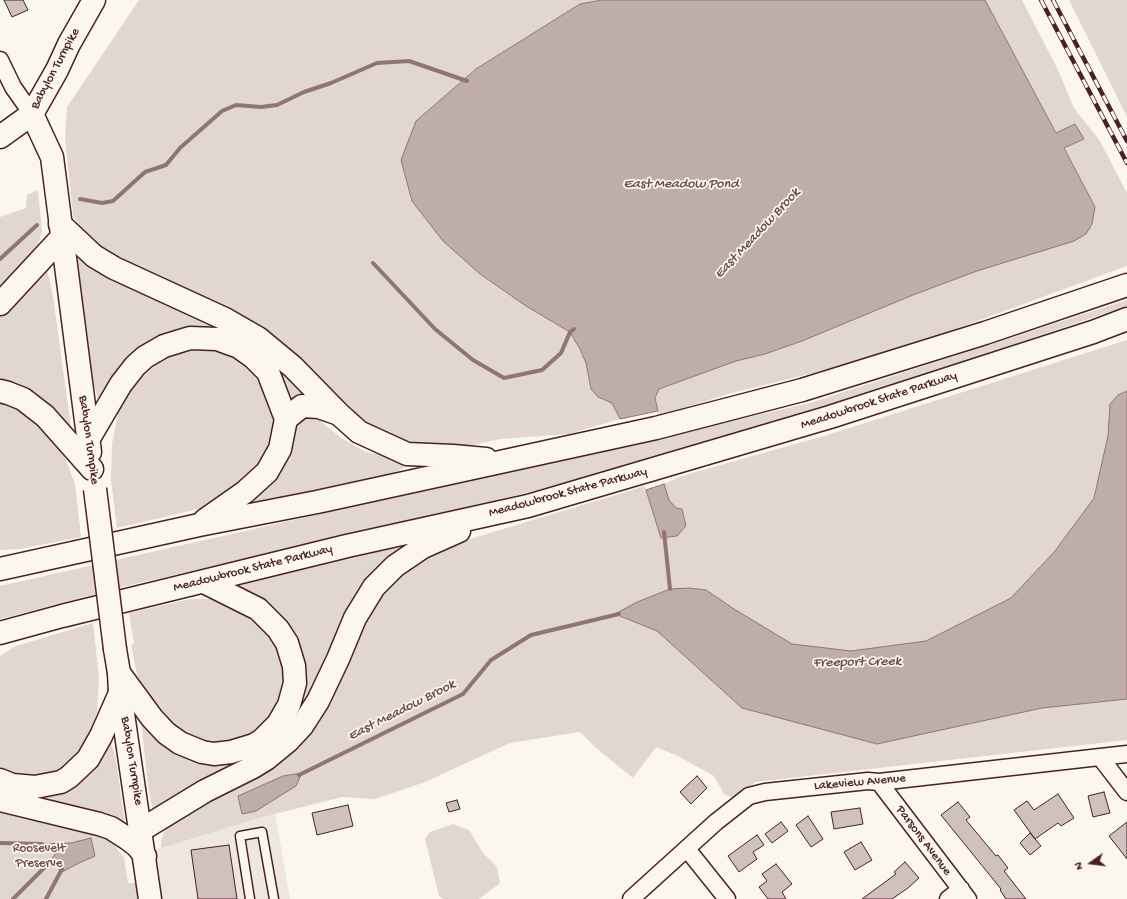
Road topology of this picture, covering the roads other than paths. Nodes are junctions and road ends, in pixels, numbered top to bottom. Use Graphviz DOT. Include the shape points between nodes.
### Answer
graph roads {
  1 [pos="94,0"];
  2 [pos="0,60"];
  3 [pos="32,114"];
  4 [pos="0,136"];
  5 [pos="61,230"];
  6 [pos="1127,285"];
  7 [pos="0,304"];
  8 [pos="1127,319"];
  9 [pos="0,391"];
  10 [pos="339,414"];
  11 [pos="286,419"];
  12 [pos="88,440"];
  13 [pos="507,461"];
  14 [pos="93,479"];
  15 [pos="505,512"];
  16 [pos="199,525"];
  17 [pos="3,567"];
  18 [pos="204,582"];
  19 [pos="24,627"];
  20 [pos="0,633"];
  21 [pos="0,646"];
  22 [pos="120,683"];
  23 [pos="1127,754"];
  24 [pos="1100,757"];
  25 [pos="0,780"];
  26 [pos="879,782"];
  27 [pos="1127,792"];
  28 [pos="0,800"];
  29 [pos="141,830"];
  30 [pos="687,849"];
  31 [pos="145,856"];
  32 [pos="964,894"];
  33 [pos="150,899"];
  34 [pos="250,899"];
  35 [pos="274,899"];
  36 [pos="631,899"];
  37 [pos="727,899"];
  38 [pos="948,899"];
  1 -- 3 [label="main road, Babylon Turnpike"];
  2 -- 3 [label="street" via="13,87"];
  3 -- 4 [label="main road"];
  3 -- 5 [label="main road, Babylon Turnpike" via="52,157"];
  5 -- 7 [label="main road"];
  5 -- 10 [label="main road" via="114,268 224,319 258,338 293,367"];
  5 -- 12 [label="main road, Babylon Turnpike"];
  6 -- 13 [label="main road" via="985,333 802,390 656,428"];
  8 -- 15 [label="main road, Meadowbrook State Parkway" via="830,417"];
  9 -- 14 [label="main road" via="23,399 45,416"];
  10 -- 11 [label="main road" via="319,407 302,406"];
  10 -- 13 [label="main road" via="359,432 406,454"];
  11 -- 12 [label="main road" via="268,372 253,357 239,347 217,339 190,338 164,346 135,366 120,384"];
  11 -- 16 [label="main road" via="280,449 268,472"];
  12 -- 14 [label="main road, Babylon Turnpike"];
  13 -- 16 [label="main road"];
  14 -- 22 [label="main road, Babylon Turnpike, bridge"];
  15 -- 18 [label="main road, Meadowbrook State Parkway" via="347,546"];
  15 -- 29 [label="main road" via="423,547 395,566 374,587 356,618 318,702 288,741 253,767 205,791"];
  16 -- 17 [label="main road"];
  18 -- 19 [label="main road, Meadowbrook State Parkway"];
  18 -- 22 [label="main road" via="258,609 278,629 287,643 294,666 295,683 289,705 278,724 254,745 231,752 202,752 180,743 166,733"];
  19 -- 20 [label="main road, Meadowbrook State Parkway"];
  19 -- 21 [label="main road"];
  22 -- 25 [label="main road" via="102,736 88,759 69,777 61,782 35,787 12,785"];
  22 -- 29 [label="main road, Babylon Turnpike"];
  23 -- 24 [label="street, Lakeview Avenue"];
  24 -- 26 [label="street, Lakeview Avenue"];
  24 -- 27 [label="street"];
  26 -- 30 [label="street, Lakeview Avenue" via="773,791 748,796"];
  26 -- 32 [label="street, Parsons Avenue"];
  28 -- 31 [label="main road" via="111,828 137,846"];
  29 -- 31 [label="main road, Babylon Turnpike"];
  30 -- 36 [label="street, Lakeview Avenue"];
  30 -- 37 [label="street"];
  31 -- 33 [label="main road, Babylon Turnpike"];
  32 -- 38 [label="street"];
  34 -- 35 [label="lane" via="240,836 262,832"];
}
